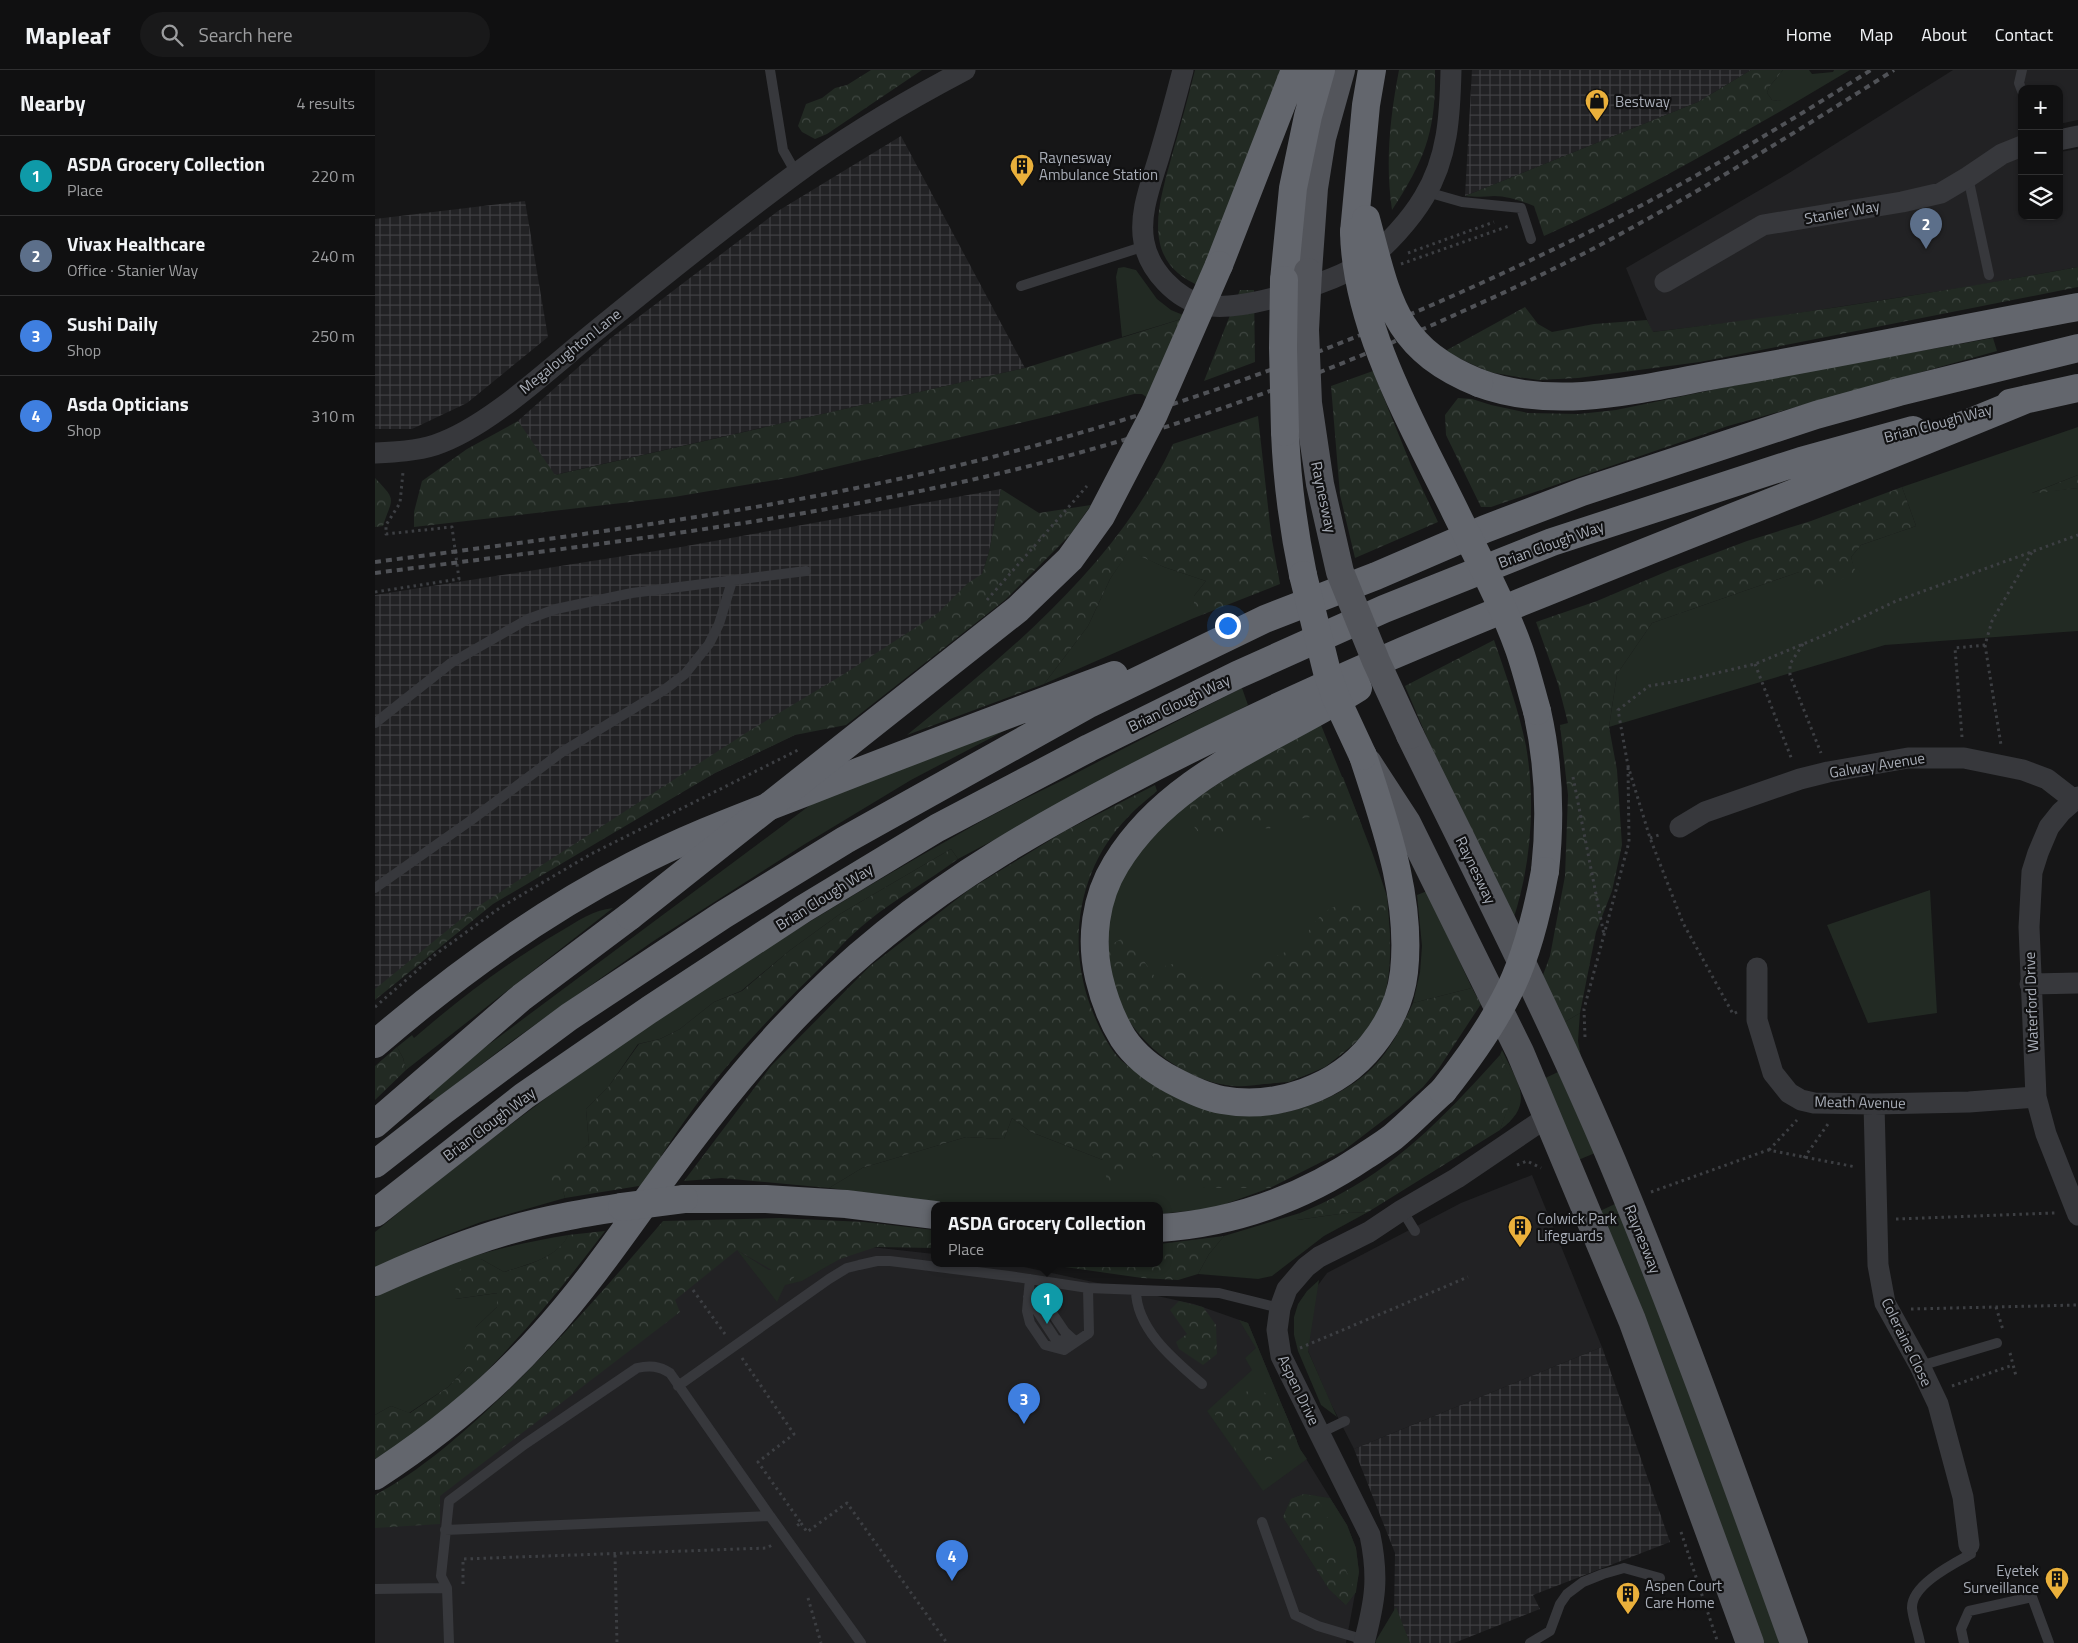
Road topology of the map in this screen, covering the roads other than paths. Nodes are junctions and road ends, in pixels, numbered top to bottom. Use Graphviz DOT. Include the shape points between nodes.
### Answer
graph roads {
  1 [pos="770,70"];
  2 [pos="965,70"];
  3 [pos="1183,70"];
  4 [pos="1295,70"];
  5 [pos="1321,70"];
  6 [pos="1341,70"];
  7 [pos="1372,70"];
  8 [pos="1451,70"];
  9 [pos="2023,70"];
  10 [pos="2020,85"];
  11 [pos="2078,136"];
  12 [pos="2063,139"];
  13 [pos="2018,148"];
  14 [pos="796,174"];
  15 [pos="1968,177"];
  16 [pos="1427,192"];
  17 [pos="1360,225"];
  18 [pos="1531,239"];
  19 [pos="1145,246"];
  20 [pos="1989,275"];
  21 [pos="1297,281"];
  22 [pos="1665,282"];
  23 [pos="1021,286"];
  24 [pos="2078,307"];
  25 [pos="2078,348"];
  26 [pos="2078,388"];
  27 [pos="2027,399"];
  28 [pos="375,453"];
  29 [pos="806,571"];
  30 [pos="732,581"];
  31 [pos="1265,619"];
  32 [pos="1439,636"];
  33 [pos="375,723"];
  34 [pos="1363,756"];
  35 [pos="2076,798"];
  36 [pos="1680,827"];
  37 [pos="375,888"];
  38 [pos="1757,968"];
  39 [pos="2078,983"];
  40 [pos="2030,984"];
  41 [pos="375,1044"];
  42 [pos="2036,1097"];
  43 [pos="1874,1104"];
  44 [pos="1547,1117"];
  45 [pos="375,1124"];
  46 [pos="375,1164"];
  47 [pos="1402,1210"];
  48 [pos="375,1213"];
  49 [pos="2077,1214"];
  50 [pos="931,1215"];
  51 [pos="1163,1227"];
  52 [pos="1415,1231"];
  53 [pos="931,1267"];
  54 [pos="931,1267"];
  55 [pos="1030,1279"];
  56 [pos="375,1282"];
  57 [pos="1088,1288"];
  58 [pos="1136,1290"];
  59 [pos="1028,1296"];
  60 [pos="1279,1308"];
  61 [pos="1076,1342"];
  62 [pos="1997,1343"];
  63 [pos="1921,1366"];
  64 [pos="1202,1384"];
  65 [pos="679,1386"];
  66 [pos="1345,1421"];
  67 [pos="1320,1433"];
  68 [pos="375,1476"];
  69 [pos="770,1516"];
  70 [pos="1262,1522"];
  71 [pos="445,1530"];
  72 [pos="1969,1545"];
  73 [pos="1660,1578"];
  74 [pos="447,1588"];
  75 [pos="375,1589"];
  76 [pos="1364,1641"];
  77 [pos="449,1643"];
  78 [pos="861,1643"];
  79 [pos="1530,1643"];
  80 [pos="1750,1643"];
  81 [pos="1794,1643"];
  82 [pos="1920,1643"];
  83 [pos="1964,1643"];
  84 [pos="2049,1643"];
  1 -- 14 [label="lane" via="783,150"];
  2 -- 14 [label="street, Megaloughton Lane" via="893,108"];
  3 -- 19 [label="street" via="1148,195 1144,216"];
  4 -- 45 [label="highway, bridge" via="1219,265 1172,374 1101,516 1070,559 1018,609 522,998"];
  5 -- 21 [label="highway, Raynesway" via="1293,188"];
  6 -- 21 [label="main road, Raynesway" via="1322,138"];
  7 -- 17 [label="highway" via="1359,188"];
  8 -- 16 [label="street" via="1447,140"];
  9 -- 10 [label="lane"];
  11 -- 12 [label="street"];
  13 -- 15 [label="street, Stanier Way" via="2002,154"];
  14 -- 28 [label="street, Megaloughton Lane" via="475,425 435,445"];
  15 -- 20 [label="lane"];
  15 -- 22 [label="street, Stanier Way" via="1941,193 1763,225"];
  16 -- 18 [label="lane" via="1461,202 1521,208"];
  16 -- 21 [label="street" via="1384,246 1365,262 1337,277"];
  17 -- 24 [label="highway, bridge" via="1394,312 1409,337 1437,362 1479,383 1512,393 1543,397 1620,391 1794,362"];
  17 -- 51 [label="highway, bridge" via="1355,248 1360,280 1382,358 1500,606 1518,648 1537,711 1548,786 1549,832 1545,871 1538,906 1506,998 1443,1091 1392,1138 1312,1188 1244,1214"];
  19 -- 21 [label="street" via="1153,266 1170,286 1205,306 1232,306"];
  19 -- 23 [label="lane"];
  21 -- 34 [label="highway, Raynesway, bridge" via="1284,414 1287,478 1315,629 1327,672"];
  21 -- 81 [label="main road, Raynesway, bridge" via="1305,330 1308,403 1320,484 1341,572 1410,735 1612,1160 1701,1387"];
  25 -- 31 [label="highway" via="1816,415 1582,492"];
  26 -- 27 [label="highway, Brian Clough Way"];
  27 -- 32 [label="highway"];
  27 -- 48 [label="highway, Brian Clough Way" via="1801,461 1552,542 1384,609 1141,722 937,828 803,909 525,1096"];
  29 -- 30 [label="lane"];
  30 -- 33 [label="lane" via="632,592 556,609 528,619 451,663"];
  30 -- 37 [label="lane" via="713,637 685,674 562,752"];
  31 -- 41 [label="highway" via="854,773 702,833 633,865 575,897 475,963"];
  31 -- 46 [label="highway" via="1087,705 837,845 723,915 569,1017"];
  32 -- 34 [label="highway" via="1330,706 1241,752 1199,779 1161,810 1116,862 1099,902 1095,926 1096,968 1107,1003 1124,1039 1159,1074 1220,1100 1276,1100 1300,1094 1344,1072 1362,1057 1387,1024 1402,988 1403,906 1383,819"];
  32 -- 68 [label="highway" via="1294,698 1159,765 1039,829 921,905 839,973 798,1011 760,1054 692,1139 596,1272 526,1353 463,1413"];
  34 -- 44 [label="main road, Raynesway" via="1407,823 1520,1052"];
  35 -- 36 [label="street, Galway Avenue" via="2036,774 2004,766 1964,758 1908,758 1800,779 1705,812"];
  35 -- 40 [label="street, Waterford Drive" via="2049,827 2032,872"];
  38 -- 43 [label="street, Meath Avenue" via="1757,1020 1773,1073 1789,1093 1813,1103"];
  39 -- 40 [label="street"];
  40 -- 42 [label="street, Waterford Drive"];
  42 -- 43 [label="street, Meath Avenue"];
  42 -- 49 [label="street, Waterford Drive" via="2046,1134"];
  43 -- 63 [label="street, Coleraine Close" via="1877,1265 1888,1310"];
  44 -- 47 [label="street, Aspen Drive" via="1457,1178"];
  44 -- 80 [label="main road, Raynesway" via="1631,1320"];
  47 -- 52 [label="lane"];
  47 -- 60 [label="street, Aspen Drive" via="1306,1267 1287,1289"];
  50 -- 56 [label="highway, bridge" via="775,1199 684,1199 622,1206 512,1229 454,1248"];
  53 -- 55 [label="lane"];
  54 -- 65 [label="lane" via="877,1261 847,1268"];
  55 -- 57 [label="lane"];
  55 -- 59 [label="lane"];
  57 -- 58 [label="lane"];
  57 -- 61 [label="lane" via="1089,1333"];
  58 -- 60 [label="lane" via="1219,1293"];
  58 -- 64 [label="lane" via="1136,1303 1144,1322 1172,1358"];
  59 -- 61 [label="lane" via="1048,1307"];
  59 -- 61 [label="lane" via="1030,1323 1045,1345 1064,1350"];
  60 -- 67 [label="street, Aspen Drive" via="1277,1330 1281,1356"];
  62 -- 63 [label="lane"];
  63 -- 72 [label="street, Coleraine Close" via="1937,1404 1963,1497"];
  65 -- 69 [label="lane"];
  65 -- 71 [label="lane" via="670,1373 655,1366 637,1368 625,1375 449,1501"];
  66 -- 67 [label="lane"];
  67 -- 76 [label="street, Aspen Drive" via="1370,1535 1375,1558 1375,1599"];
  69 -- 71 [label="lane"];
  69 -- 78 [label="lane"];
  70 -- 76 [label="lane" via="1295,1615"];
  71 -- 74 [label="lane" via="441,1576"];
  72 -- 82 [label="lane" via="1971,1554 1946,1568 1913,1598 1912,1608"];
  73 -- 79 [label="lane" via="1624,1568 1583,1582 1559,1604 1550,1631"];
  74 -- 75 [label="lane"];
  74 -- 77 [label="lane"];
  83 -- 84 [label="lane" via="1961,1629 1969,1612 2032,1597"];
}
